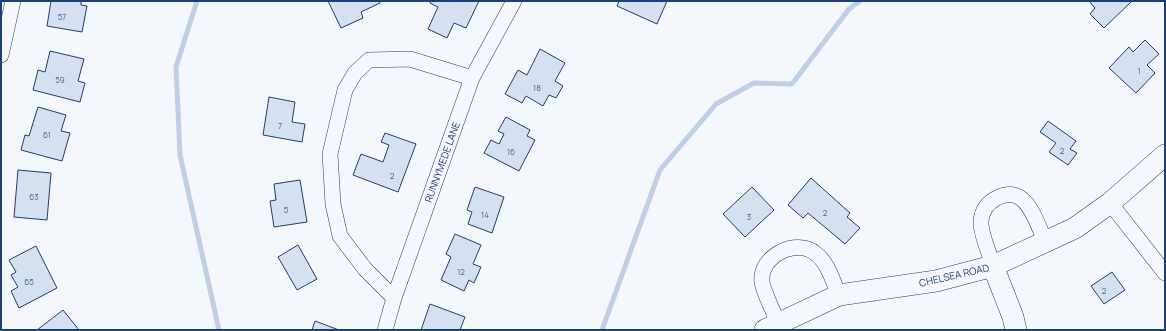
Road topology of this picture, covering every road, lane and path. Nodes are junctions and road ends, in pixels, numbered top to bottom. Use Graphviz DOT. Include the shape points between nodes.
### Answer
graph roads {
  1 [pos="13,1"];
  2 [pos="514,1"];
  3 [pos="1,55"];
  4 [pos="472,78"];
  5 [pos="1165,155"];
  6 [pos="1110,203"];
  7 [pos="1045,241"];
  8 [pos="993,266"];
  9 [pos="1165,273"];
  10 [pos="839,296"];
  11 [pos="394,298"];
  12 [pos="775,328"];
  13 [pos="385,330"];
  14 [pos="1016,330"];
  1 -- 3 [label="street"];
  2 -- 4 [label="street, RUNNYMEDE LANE"];
  4 -- 11 [label="street, RUNNYMEDE LANE"];
  4 -- 11 [label="street" via="410,59 369,60 355,73 345,90 330,154 333,204 340,236 365,269"];
  5 -- 6 [label="street, CHELSEA ROAD"];
  6 -- 7 [label="street, CHELSEA ROAD" via="1075,228"];
  6 -- 9 [label="street"];
  7 -- 8 [label="street, CHELSEA ROAD"];
  7 -- 8 [label="street" via="1028,205 1020,197 1011,194 998,198 988,204 982,212 981,223"];
  8 -- 10 [label="street, CHELSEA ROAD" via="936,281"];
  8 -- 14 [label="street"];
  10 -- 12 [label="street, CHELSEA ROAD"];
  10 -- 12 [label="street" via="824,262 815,253 805,248 788,249 774,255 765,267 762,282"];
  11 -- 13 [label="street, RUNNYMEDE LANE"];
}
